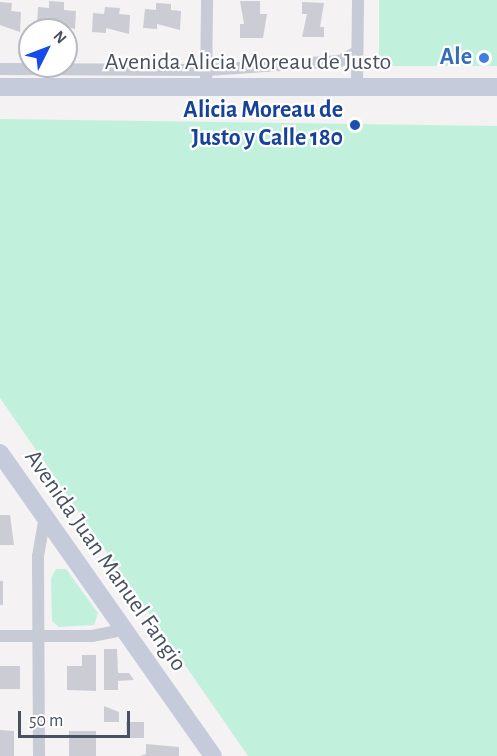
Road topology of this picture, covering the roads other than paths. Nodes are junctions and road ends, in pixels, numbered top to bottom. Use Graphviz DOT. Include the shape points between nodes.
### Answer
graph roads {
  1 [pos="207,0"];
  2 [pos="358,0"];
  3 [pos="357,52"];
  4 [pos="0,69"];
  5 [pos="206,78"];
  6 [pos="357,86"];
  7 [pos="0,87"];
  8 [pos="497,87"];
  9 [pos="0,453"];
  10 [pos="45,517"];
  11 [pos="124,630"];
  12 [pos="0,636"];
  13 [pos="39,636"];
  14 [pos="212,755"];
  15 [pos="39,756"];
  1 -- 5 [label="street"];
  2 -- 3 [label="street"];
  3 -- 5 [label="street" via="340,61"];
  3 -- 6 [label="street"];
  4 -- 5 [label="street"];
  5 -- 6 [label="main road, Avenida Alicia Moreau de Justo"];
  5 -- 7 [label="main road, Avenida Alicia Moreau de Justo"];
  6 -- 8 [label="main road, Avenida Alicia Moreau de Justo"];
  9 -- 10 [label="main road, Avenida Juan Manuel Fangio"];
  10 -- 11 [label="main road, Avenida Juan Manuel Fangio"];
  10 -- 13 [label="street" via="38,556"];
  11 -- 13 [label="street" via="92,636"];
  11 -- 14 [label="main road, Avenida Juan Manuel Fangio"];
  12 -- 13 [label="street"];
  13 -- 15 [label="street"];
}
